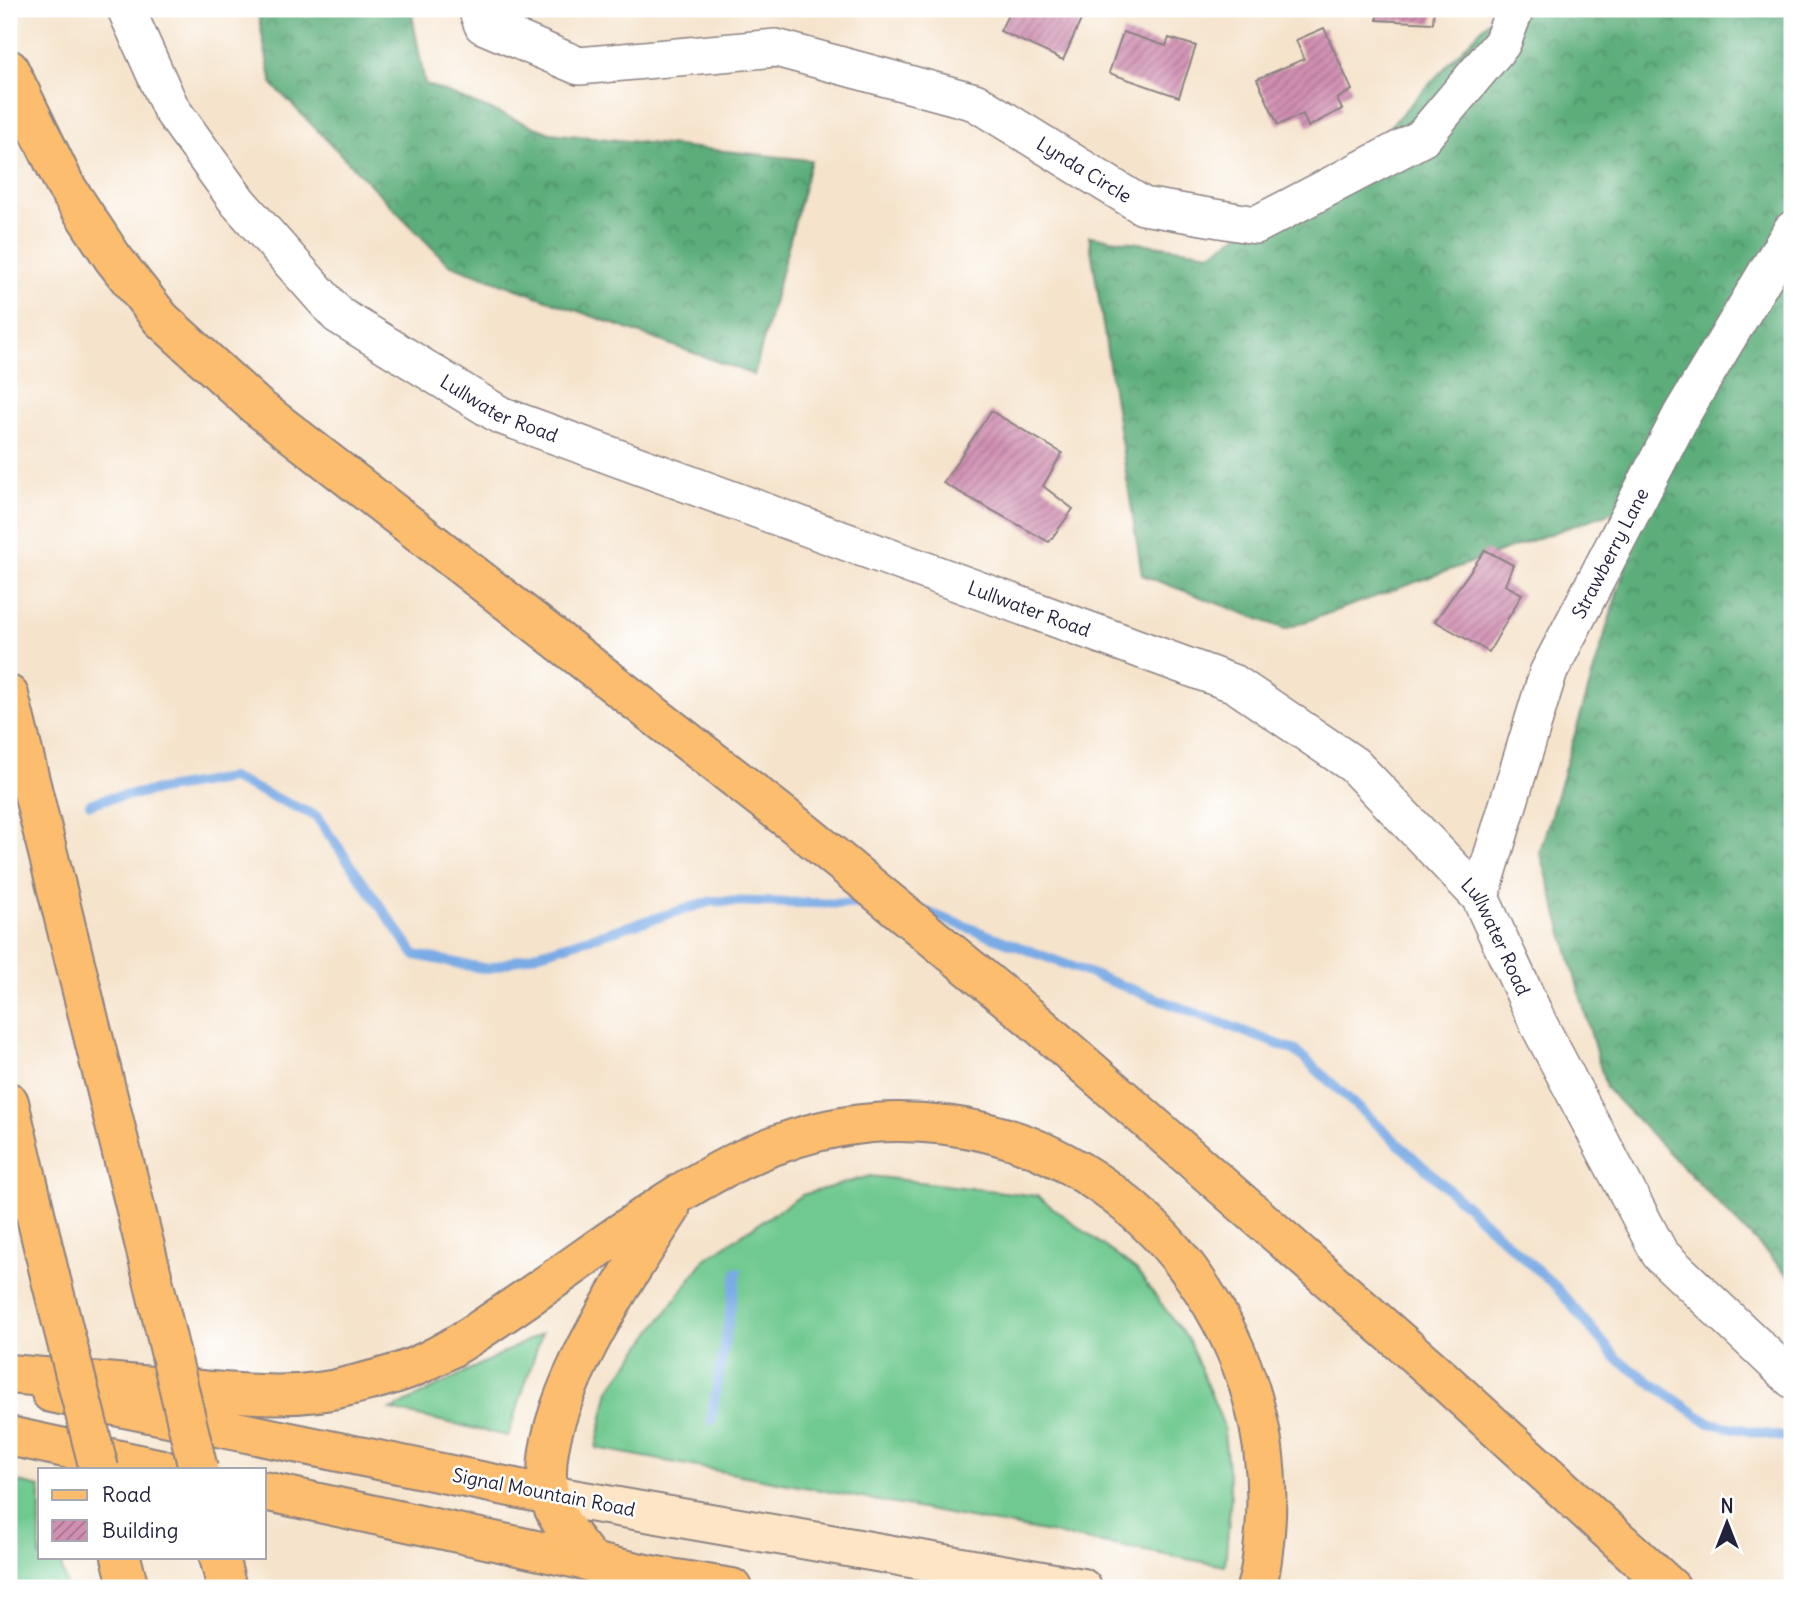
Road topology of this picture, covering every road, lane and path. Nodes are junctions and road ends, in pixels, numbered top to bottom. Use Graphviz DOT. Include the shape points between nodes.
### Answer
graph roads {
  1 [pos="126,9"];
  2 [pos="477,9"];
  3 [pos="1515,9"];
  4 [pos="9,68"];
  5 [pos="1792,230"];
  6 [pos="9,695"];
  7 [pos="1480,897"];
  8 [pos="9,1102"];
  9 [pos="679,1196"];
  10 [pos="9,1374"];
  11 [pos="1792,1378"];
  12 [pos="9,1385"];
  13 [pos="9,1436"];
  14 [pos="99,1468"];
  15 [pos="157,1468"];
  16 [pos="198,1468"];
  17 [pos="266,1491"];
  18 [pos="549,1495"];
  19 [pos="121,1558"];
  20 [pos="592,1563"];
  21 [pos="1668,1587"];
  22 [pos="130,1588"];
  23 [pos="732,1588"];
  24 [pos="1082,1588"];
  25 [pos="1256,1588"];
  1 -- 7 [label="street, Lullwater Road" via="172,109 238,202 338,315 500,415 1235,684 1354,765"];
  2 -- 3 [label="street, Lynda Circle" via="483,25 579,66 776,48 975,102 1143,206 1256,225 1422,138 1502,43"];
  4 -- 21 [label="main road" via="65,185 113,258 161,318 255,405 803,831 1032,1019 1437,1374"];
  5 -- 7 [label="street, Strawberry Lane" via="1682,414 1548,673"];
  6 -- 16 [label="main road, bridge"];
  7 -- 11 [label="street, Lullwater Road" via="1539,1025 1660,1254"];
  8 -- 14 [label="main road, bridge"];
  9 -- 10 [label="main road" via="481,1329 415,1367 347,1387 267,1395"];
  9 -- 18 [label="main road" via="600,1320 574,1372 550,1452"];
  9 -- 25 [label="main road" via="726,1165 775,1142 822,1129 883,1122 951,1124 1017,1140 1086,1175 1143,1217 1182,1261 1212,1303 1244,1366 1262,1434 1269,1489"];
  12 -- 18 [label="main road, Signal Mountain Road"];
  13 -- 15 [label="main road"];
  17 -- 20 [label="main road"];
  18 -- 20 [label="main road" via="561,1521"];
  18 -- 24 [label="main road, Signal Mountain Road"];
  19 -- 22 [label="main road"];
  20 -- 23 [label="main road"];
}
